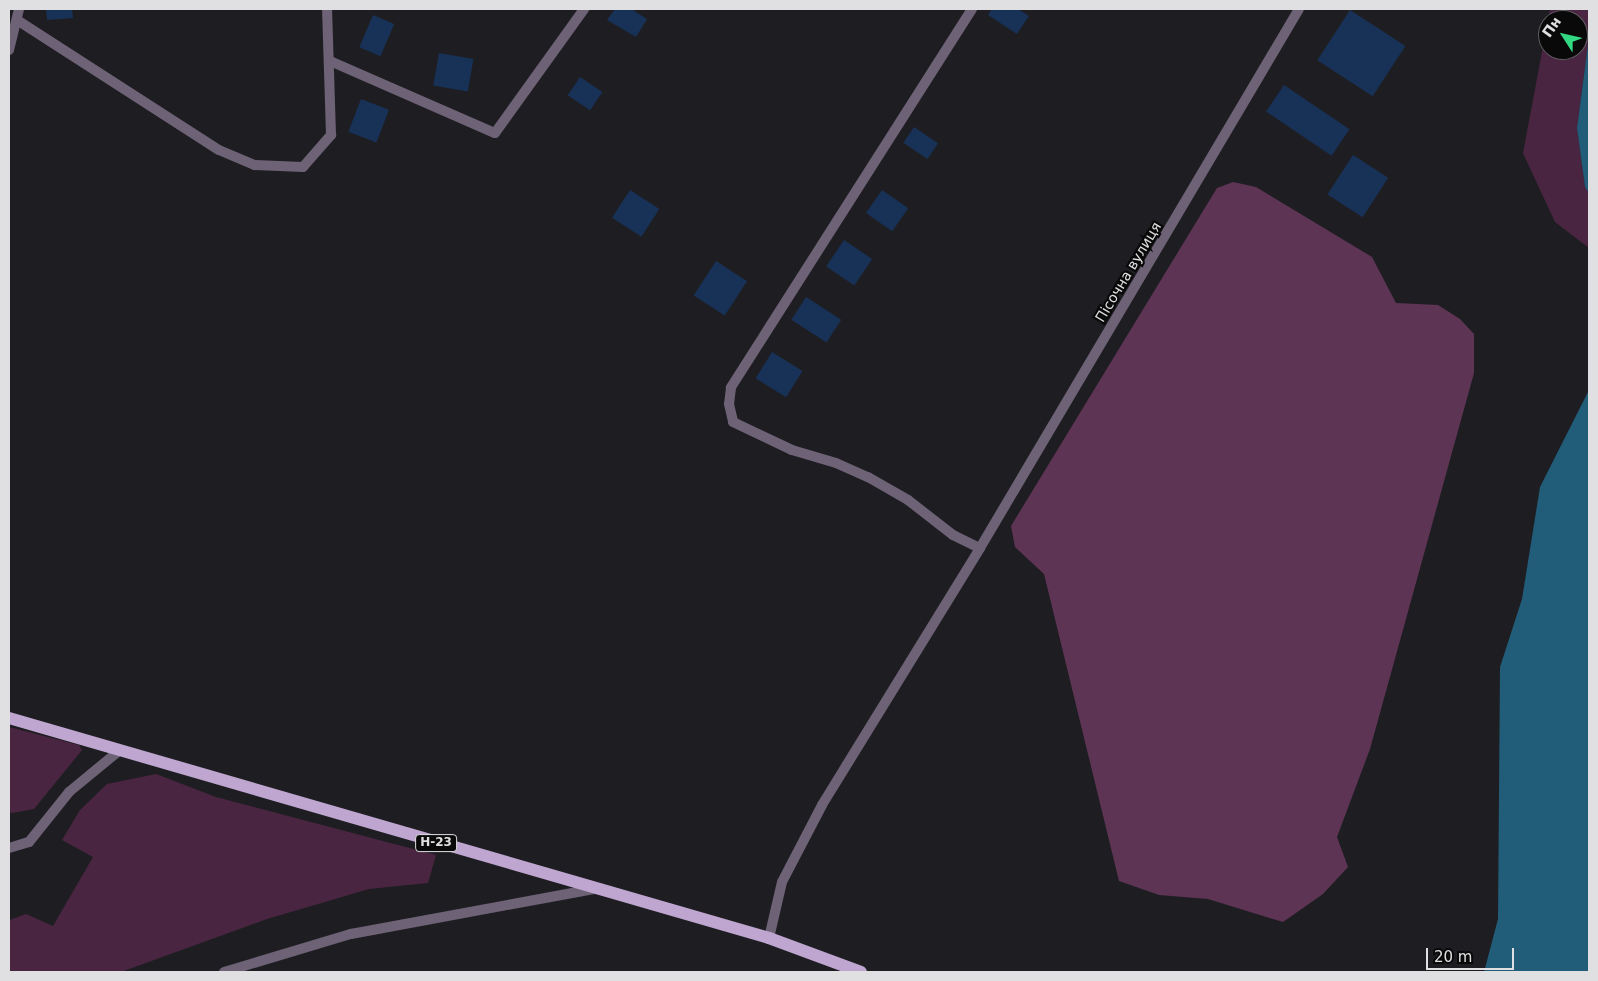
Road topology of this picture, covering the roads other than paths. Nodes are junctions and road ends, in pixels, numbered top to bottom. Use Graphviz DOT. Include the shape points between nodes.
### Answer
graph roads {
  1 [pos="19,9"];
  2 [pos="327,9"];
  3 [pos="584,9"];
  4 [pos="972,9"];
  5 [pos="1300,9"];
  6 [pos="17,20"];
  7 [pos="9,50"];
  8 [pos="330,61"];
  9 [pos="980,548"];
  10 [pos="9,718"];
  11 [pos="120,750"];
  12 [pos="9,848"];
  13 [pos="594,889"];
  14 [pos="769,938"];
  15 [pos="224,972"];
  16 [pos="861,972"];
  1 -- 6 [label="street"];
  2 -- 8 [label="street"];
  3 -- 8 [label="street" via="494,133"];
  4 -- 9 [label="street" via="731,388 729,404 733,422 783,447 836,463 868,477 908,500 953,535"];
  5 -- 9 [label="street, Пісочна вулиця"];
  6 -- 7 [label="street"];
  6 -- 8 [label="street" via="219,150 256,165 303,167 332,135"];
  9 -- 14 [label="street, Пісочна вулиця" via="822,805 782,882"];
  10 -- 11 [label="main road, Н-23"];
  11 -- 12 [label="street" via="69,792 29,842"];
  11 -- 13 [label="main road, Н-23"];
  13 -- 14 [label="main road, Н-23"];
  13 -- 15 [label="street" via="351,934"];
  14 -- 16 [label="main road, Н-23"];
}
